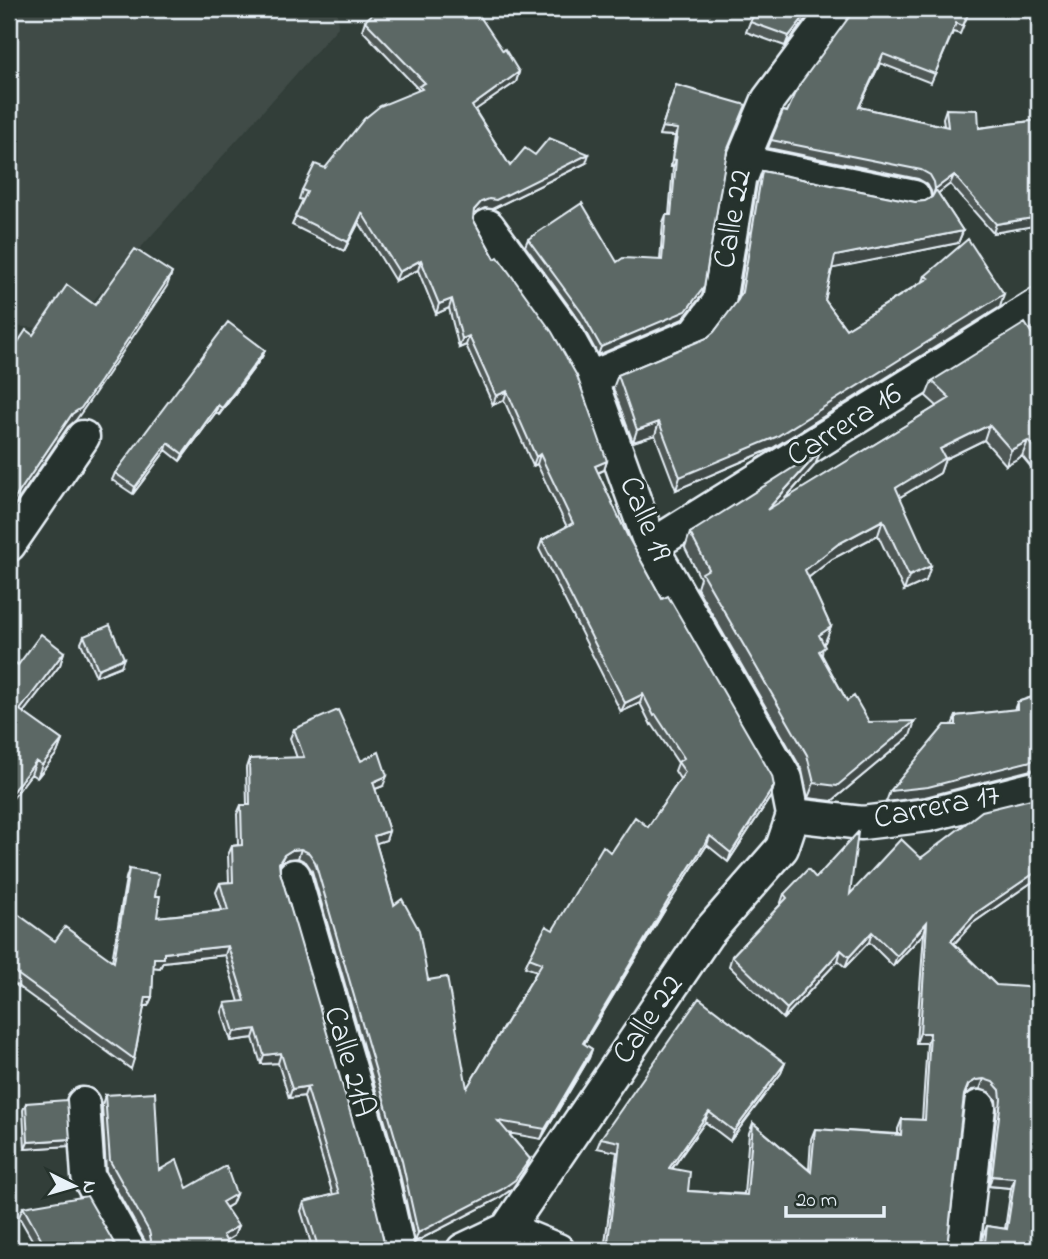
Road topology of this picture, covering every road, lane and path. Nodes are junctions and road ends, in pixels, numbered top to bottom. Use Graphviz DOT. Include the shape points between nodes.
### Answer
graph roads {
  1 [pos="836,9"];
  2 [pos="742,162"];
  3 [pos="914,197"];
  4 [pos="488,226"];
  5 [pos="1039,304"];
  6 [pos="590,378"];
  7 [pos="83,437"];
  8 [pos="9,545"];
  9 [pos="651,547"];
  10 [pos="1039,787"];
  11 [pos="793,815"];
  12 [pos="294,876"];
  13 [pos="83,1104"];
  14 [pos="979,1107"];
  15 [pos="507,1229"];
  16 [pos="129,1250"];
  17 [pos="398,1250"];
  18 [pos="463,1250"];
  19 [pos="558,1250"];
  20 [pos="963,1250"];
  1 -- 2 [label="street, Calle 22" via="768,100"];
  2 -- 3 [label="street"];
  2 -- 6 [label="street, Calle 22" via="719,302 695,334"];
  4 -- 6 [label="street, Calle 19" via="565,331"];
  5 -- 9 [label="street, Carrera 16"];
  6 -- 9 [label="street, Calle 19"];
  7 -- 8 [label="street"];
  9 -- 11 [label="street, Calle 19" via="786,779"];
  10 -- 11 [label="street, Carrera 17" via="928,815 862,823"];
  11 -- 15 [label="street, Calle 22" via="782,848 708,934"];
  12 -- 17 [label="street, Calle 21A" via="381,1175"];
  13 -- 16 [label="street" via="88,1176"];
  14 -- 20 [label="street"];
  15 -- 18 [label="street"];
  15 -- 19 [label="street"];
}
